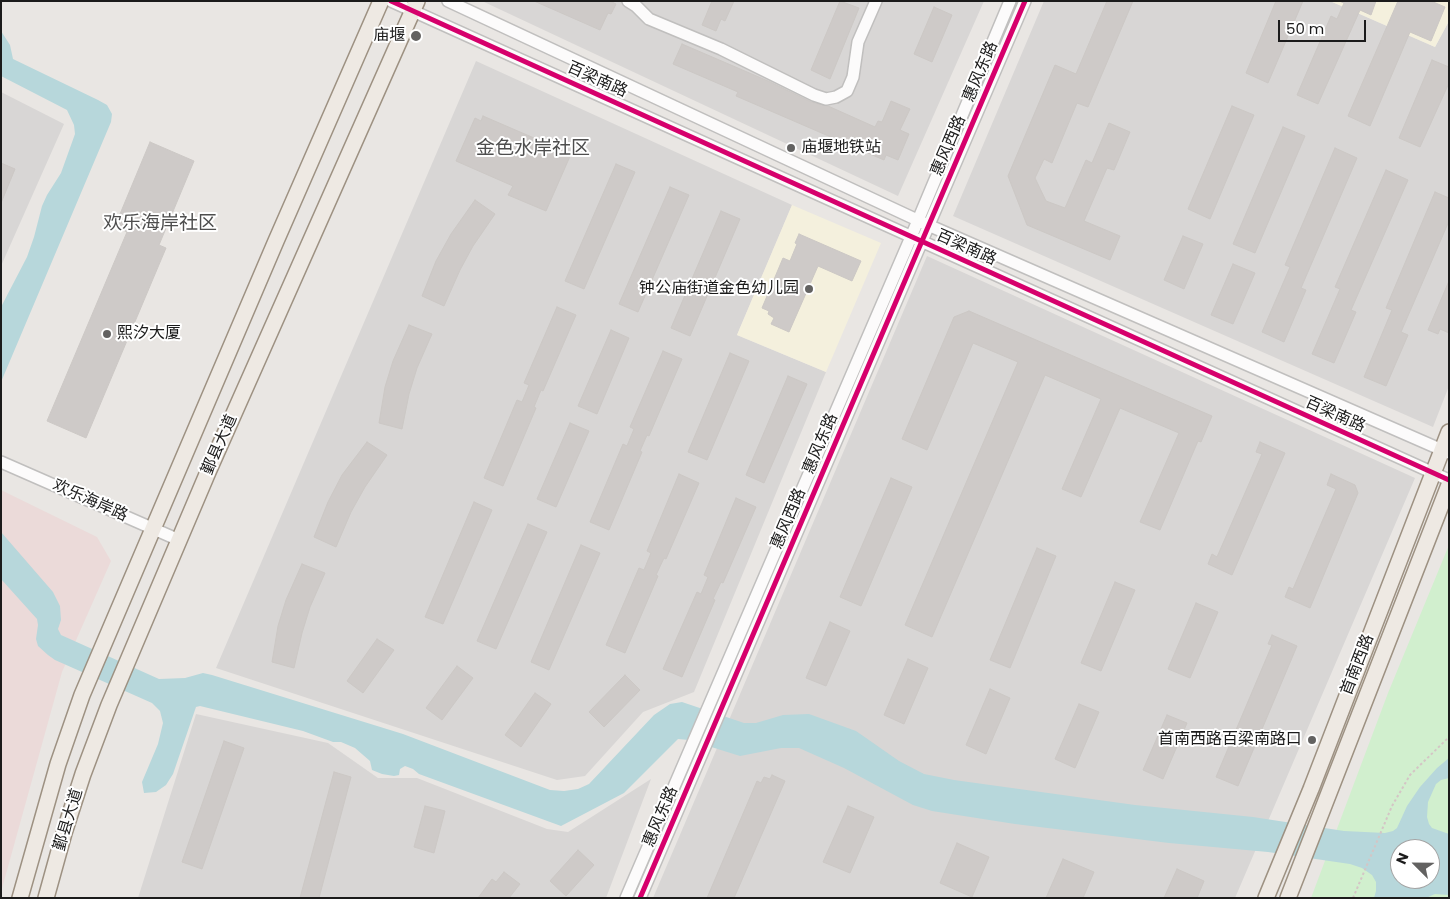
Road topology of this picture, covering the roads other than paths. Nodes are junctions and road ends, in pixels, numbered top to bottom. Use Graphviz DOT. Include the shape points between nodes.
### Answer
graph roads {
  1 [pos="381,1"];
  2 [pos="391,1"];
  3 [pos="448,1"];
  4 [pos="628,1"];
  5 [pos="876,1"];
  6 [pos="1010,1"];
  7 [pos="1025,1"];
  8 [pos="415,6"];
  9 [pos="917,220"];
  10 [pos="928,226"];
  11 [pos="916,239"];
  12 [pos="1449,432"];
  13 [pos="1445,451"];
  14 [pos="1,462"];
  15 [pos="1432,473"];
  16 [pos="1449,480"];
  17 [pos="1449,485"];
  18 [pos="154,529"];
  19 [pos="179,540"];
  20 [pos="20,898"];
  21 [pos="46,898"];
  22 [pos="626,898"];
  23 [pos="640,898"];
  24 [pos="1266,898"];
  25 [pos="1288,898"];
  1 -- 18 [label="main road, 鄞县大道"];
  2 -- 8 [label="street, 百梁南路"];
  3 -- 9 [label="street, 百梁南路"];
  4 -- 5 [label="street" via="649,19 826,99 847,91 853,76 858,42"];
  6 -- 9 [label="street, 惠风西路"];
  7 -- 10 [label="street, 惠风东路"];
  8 -- 11 [label="street, 百梁南路"];
  8 -- 19 [label="main road, 鄞县大道"];
  9 -- 10 [label="street, 百梁南路"];
  9 -- 11 [label="street, 惠风西路"];
  10 -- 11 [label="street, 惠风东路"];
  10 -- 13 [label="street, 百梁南路"];
  11 -- 15 [label="street, 百梁南路"];
  11 -- 22 [label="street, 惠风西路"];
  11 -- 23 [label="street, 惠风东路"];
  12 -- 13 [label="main road, 首南西路"];
  13 -- 15 [label="main road, 首南西路"];
  14 -- 18 [label="street, 欢乐海岸路"];
  15 -- 16 [label="street, 百梁南路"];
  15 -- 24 [label="main road, 首南西路"];
  17 -- 25 [label="main road, 首南西路"];
  18 -- 19 [label="street, 欢乐海岸路"];
  18 -- 20 [label="main road, 鄞县大道" via="82,696 58,764"];
  19 -- 21 [label="main road, 鄞县大道" via="105,714 83,774"];
}
